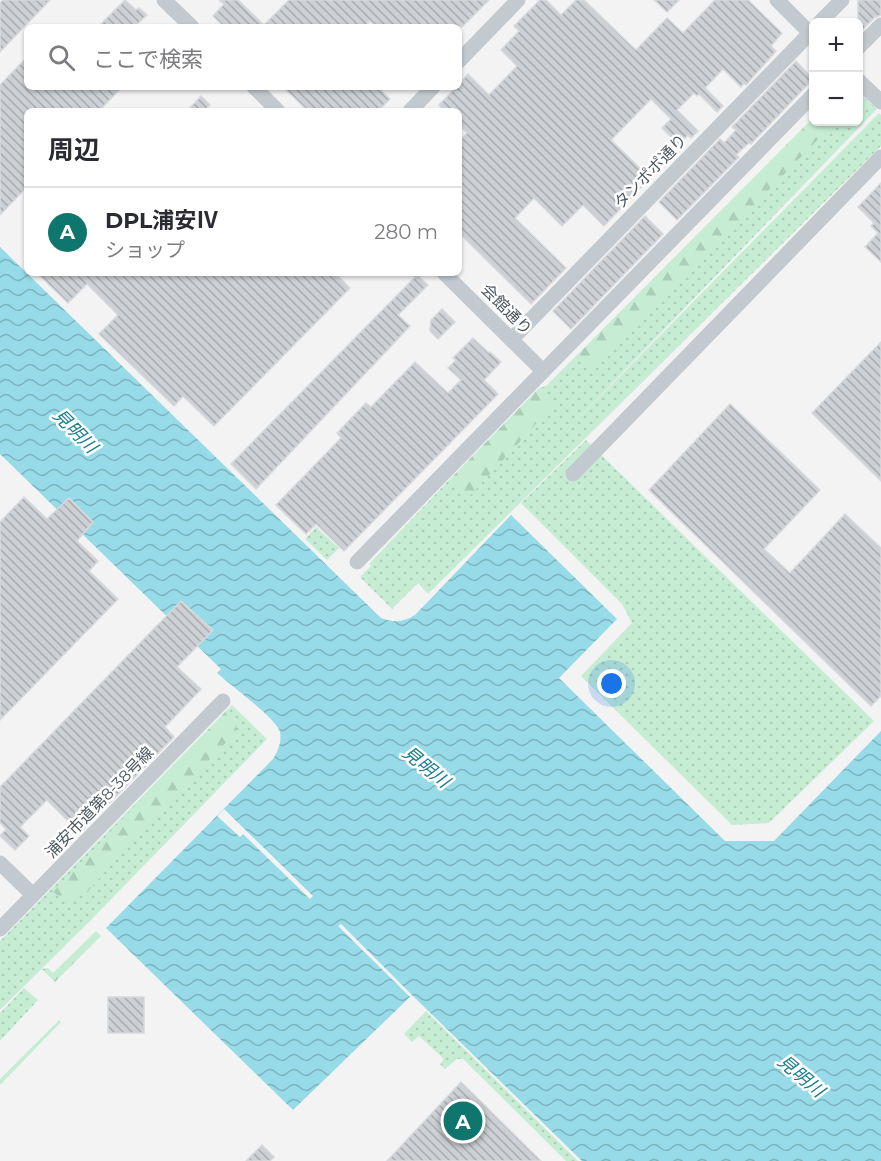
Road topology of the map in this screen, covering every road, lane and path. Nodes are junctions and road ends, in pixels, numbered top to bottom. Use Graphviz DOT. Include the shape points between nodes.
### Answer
graph roads {
  1 [pos="518,0"];
  2 [pos="777,0"];
  3 [pos="842,0"];
  4 [pos="174,3"];
  5 [pos="825,18"];
  6 [pos="190,24"];
  7 [pos="881,25"];
  8 [pos="809,26"];
  9 [pos="809,35"];
  10 [pos="863,43"];
  11 [pos="462,58"];
  12 [pos="863,85"];
  13 [pos="257,90"];
  14 [pos="431,90"];
  15 [pos="809,98"];
  16 [pos="881,102"];
  17 [pos="275,108"];
  18 [pos="413,108"];
  19 [pos="876,162"];
  20 [pos="447,276"];
  21 [pos="512,339"];
  22 [pos="543,371"];
  23 [pos="573,474"];
  24 [pos="357,562"];
  25 [pos="223,701"];
  26 [pos="0,863"];
  27 [pos="33,895"];
  28 [pos="0,929"];
  1 -- 11 [label="street"];
  2 -- 8 [label="street"];
  3 -- 5 [label="street, タンポポ通り"];
  4 -- 6 [label="street"];
  7 -- 10 [label="street"];
  9 -- 21 [label="street, タンポポ通り"];
  12 -- 16 [label="street"];
  13 -- 17 [label="street"];
  14 -- 18 [label="street"];
  15 -- 22 [label="street"];
  19 -- 23 [label="street"];
  20 -- 21 [label="street, 会館通り"];
  21 -- 22 [label="street, 会館通り"];
  22 -- 24 [label="street"];
  25 -- 27 [label="street, 浦安市道第8-38号線"];
  26 -- 27 [label="street"];
  27 -- 28 [label="street, 浦安市道第8-38号線"];
}
